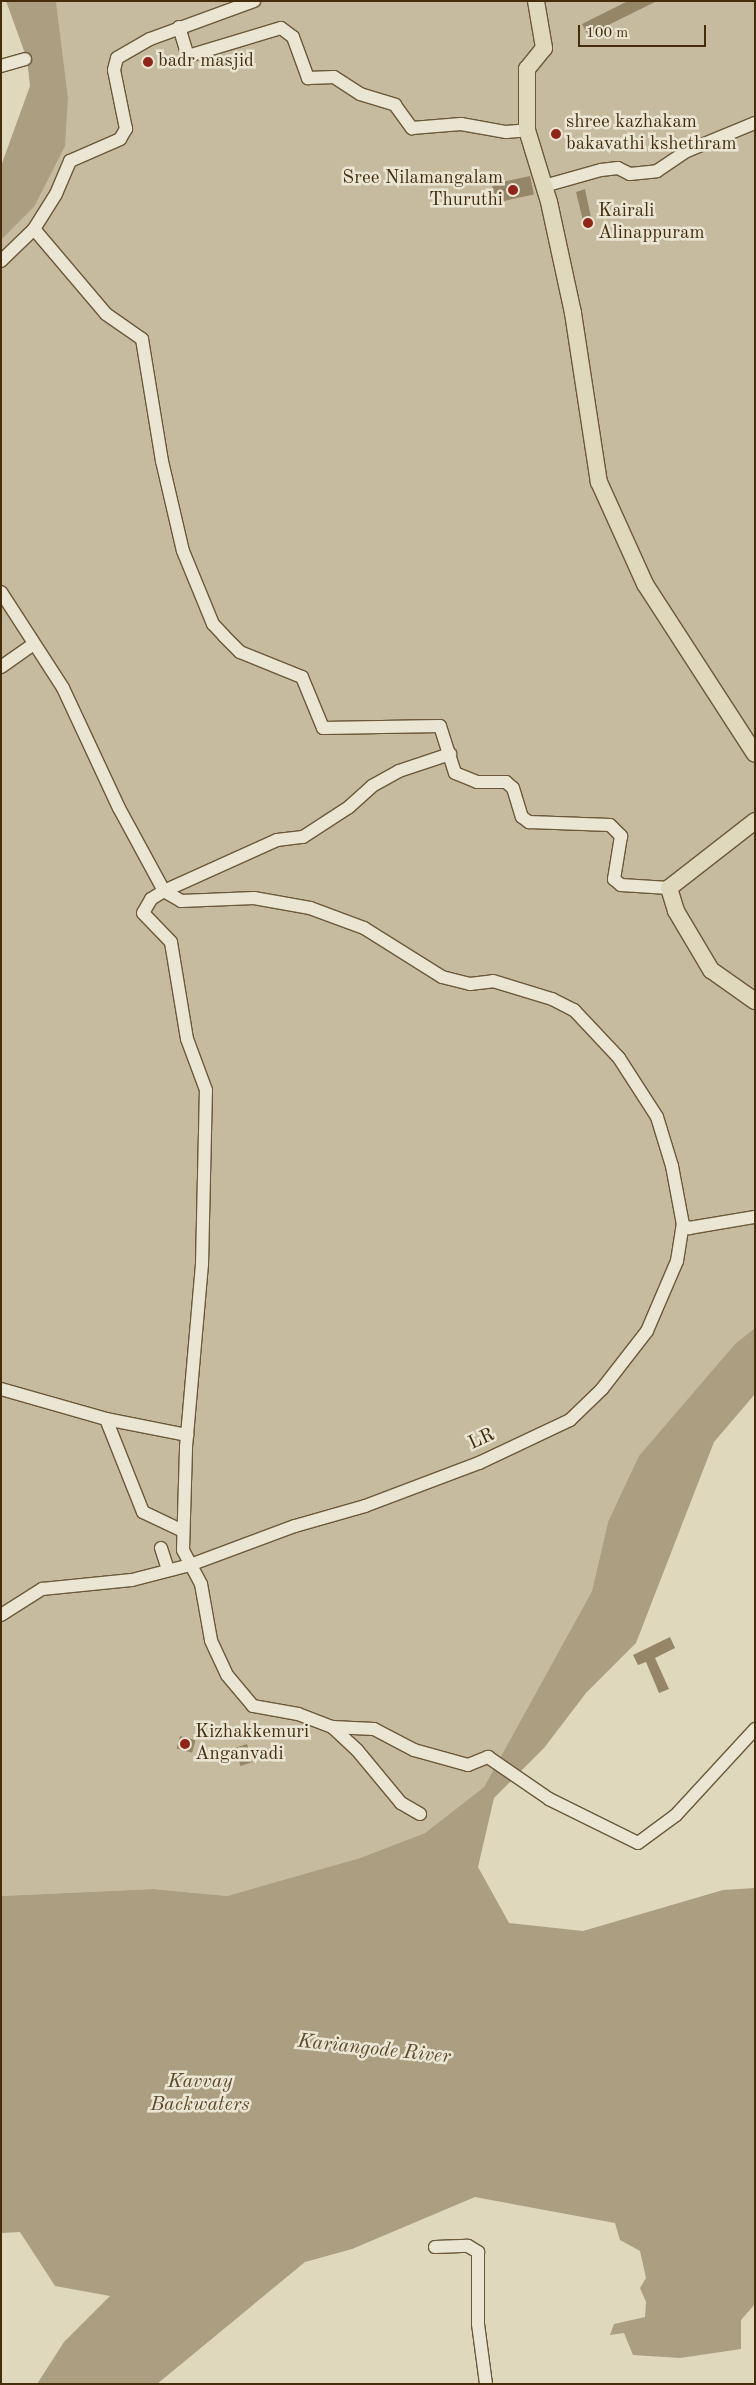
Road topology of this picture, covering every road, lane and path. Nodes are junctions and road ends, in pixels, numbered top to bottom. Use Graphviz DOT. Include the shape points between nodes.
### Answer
graph roads {
  1 [pos="254,1"];
  2 [pos="536,1"];
  3 [pos="179,27"];
  4 [pos="24,58"];
  5 [pos="1,66"];
  6 [pos="755,123"];
  7 [pos="526,130"];
  8 [pos="544,186"];
  9 [pos="34,230"];
  10 [pos="1,261"];
  11 [pos="1,592"];
  12 [pos="32,645"];
  13 [pos="1,667"];
  14 [pos="450,754"];
  15 [pos="755,754"];
  16 [pos="755,821"];
  17 [pos="669,888"];
  18 [pos="164,891"];
  19 [pos="755,1001"];
  20 [pos="755,1217"];
  21 [pos="683,1224"];
  22 [pos="1,1389"];
  23 [pos="106,1418"];
  24 [pos="187,1435"];
  25 [pos="183,1531"];
  26 [pos="162,1548"];
  27 [pos="190,1564"];
  28 [pos="168,1570"];
  29 [pos="1,1615"];
  30 [pos="332,1727"];
  31 [pos="755,1730"];
  32 [pos="420,1814"];
  33 [pos="435,2247"];
  34 [pos="486,2384"];
  1 -- 3 [label="street"];
  2 -- 7 [label="main road" via="544,48 527,69"];
  3 -- 7 [label="street" via="188,56 281,28 294,37 308,78 334,76 360,94 396,105 412,128 461,124 506,132"];
  3 -- 9 [label="street" via="117,58 114,70 126,129 110,146 70,161 56,194"];
  4 -- 5 [label="street"];
  6 -- 8 [label="street" via="687,151 657,171 630,174 618,168 601,170"];
  7 -- 8 [label="main road"];
  8 -- 15 [label="main road" via="573,312 600,482 645,584"];
  9 -- 10 [label="street"];
  9 -- 14 [label="street" via="106,314 136,330 142,339 162,461 183,552 213,624 240,652 302,677 323,728 440,726"];
  11 -- 12 [label="street"];
  12 -- 13 [label="street"];
  12 -- 18 [label="street" via="63,688 119,808"];
  14 -- 17 [label="street" via="455,773 463,778 477,782 506,782 513,788 522,817 529,822 610,824 622,841 614,879 621,885"];
  14 -- 18 [label="street" via="399,771 372,786 350,807 303,837 277,840"];
  16 -- 17 [label="main road"];
  17 -- 19 [label="main road" via="676,911 711,970"];
  18 -- 21 [label="street" via="181,901 254,898 310,908 364,928 442,977 470,984 493,981 552,998 574,1010 619,1058 657,1117 672,1166"];
  18 -- 24 [label="street" via="151,899 143,913 171,942 187,1039 206,1090 202,1264"];
  20 -- 21 [label="street" via="689,1228"];
  21 -- 27 [label="street, LR" via="676,1260 647,1331 602,1389 570,1420 479,1463"];
  22 -- 23 [label="street"];
  23 -- 24 [label="street"];
  23 -- 25 [label="street" via="143,1512"];
  24 -- 25 [label="street"];
  25 -- 27 [label="street" via="183,1550"];
  26 -- 28 [label="street"];
  27 -- 28 [label="street, LR"];
  27 -- 30 [label="street" via="200,1584 215,1649 227,1676 252,1706 298,1714"];
  28 -- 29 [label="street, LR" via="132,1580 42,1590"];
  30 -- 31 [label="street" via="374,1729 414,1750 468,1765 488,1757 549,1799 638,1843 676,1815"];
  30 -- 32 [label="street" via="357,1750 401,1804"];
  33 -- 34 [label="street" via="468,2246 478,2252 478,2324"];
}
